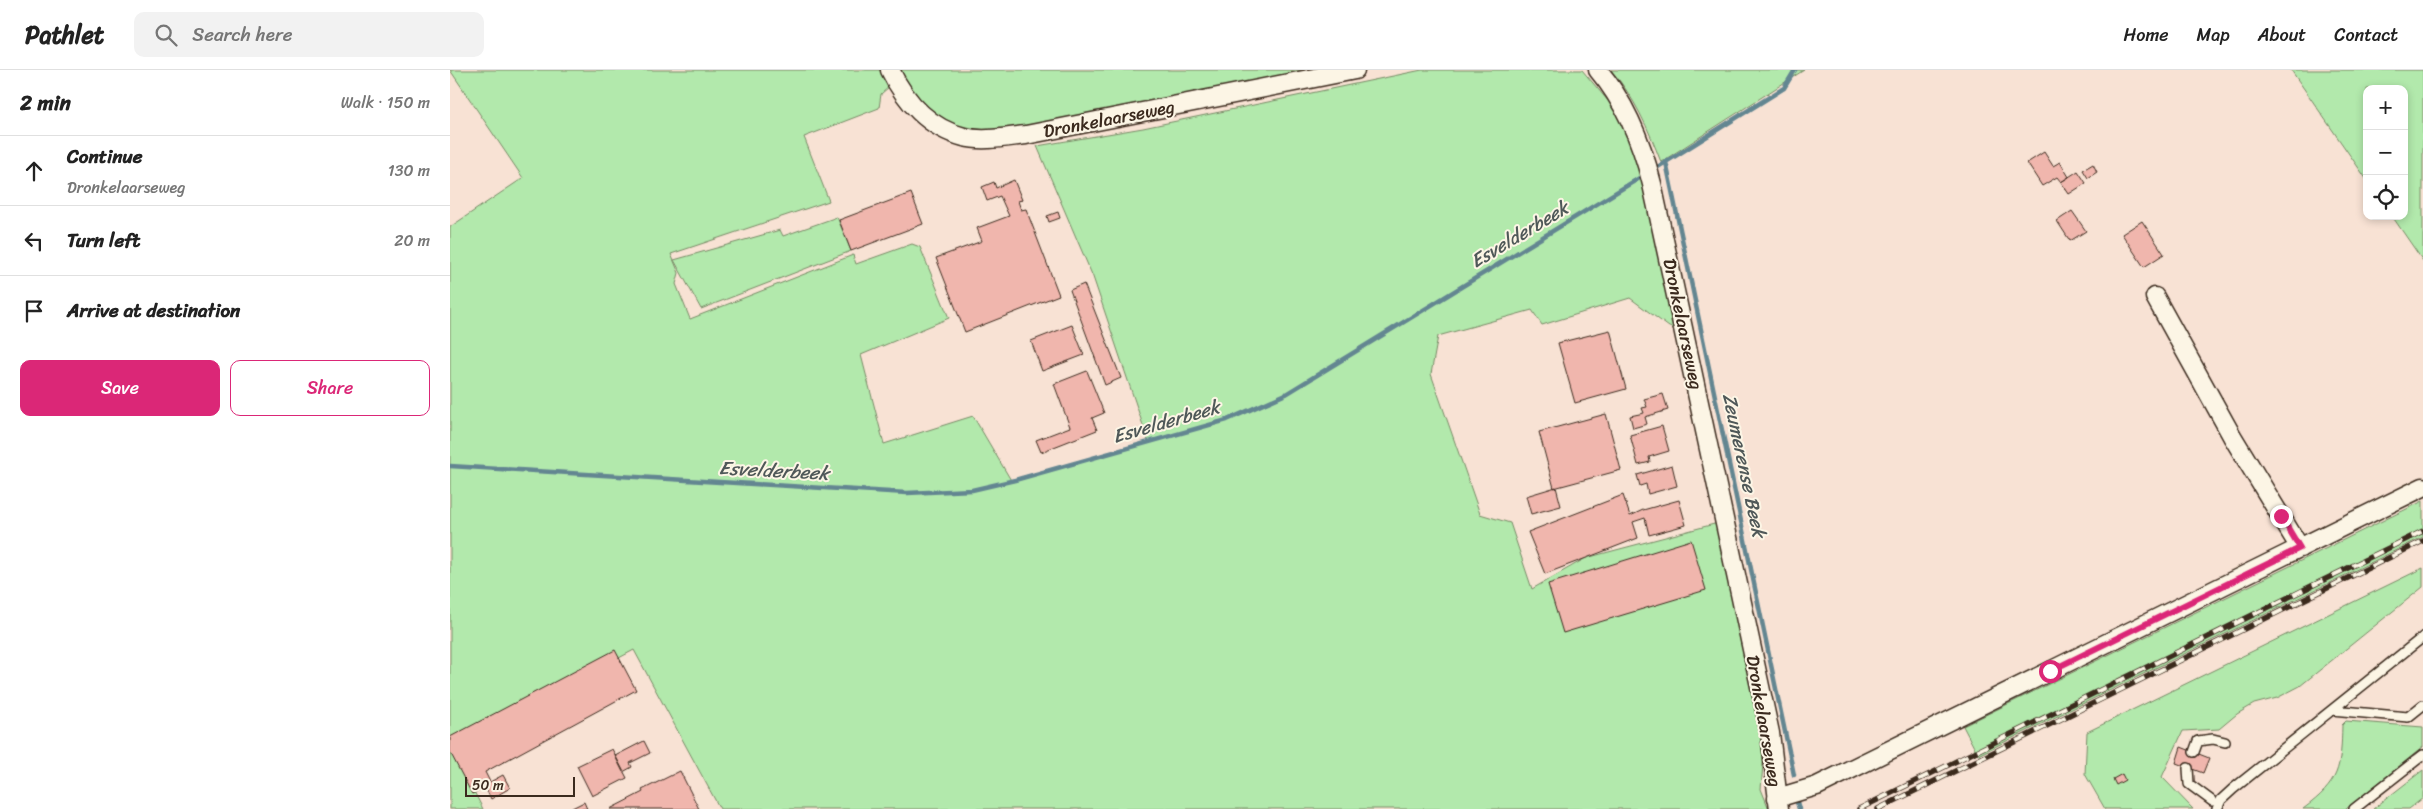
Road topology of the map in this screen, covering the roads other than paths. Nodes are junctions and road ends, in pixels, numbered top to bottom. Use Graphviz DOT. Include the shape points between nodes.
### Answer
graph roads {
  1 [pos="890,70"];
  2 [pos="1355,70"];
  3 [pos="1598,70"];
  4 [pos="2155,297"];
  5 [pos="2423,487"];
  6 [pos="2300,548"];
  7 [pos="2423,637"];
  8 [pos="2423,705"];
  9 [pos="2332,710"];
  10 [pos="2225,742"];
  11 [pos="2194,752"];
  12 [pos="2423,755"];
  13 [pos="2188,768"];
  14 [pos="2212,801"];
  15 [pos="1778,804"];
  16 [pos="2217,809"];
  17 [pos="2354,809"];
  1 -- 2 [label="street, Dronkelaarseweg" via="900,91 911,104 937,125 965,137 992,138 1035,133"];
  3 -- 15 [label="street, Dronkelaarseweg" via="1628,114 1646,156 1770,732"];
  4 -- 6 [label="street" via="2232,436"];
  5 -- 6 [label="street, Dronkelaarseweg"];
  6 -- 15 [label="street, Dronkelaarseweg"];
  7 -- 9 [label="lane"];
  8 -- 9 [label="lane" via="2408,717"];
  9 -- 16 [label="lane" via="2233,789"];
  10 -- 11 [label="lane" via="2213,739 2198,741"];
  12 -- 17 [label="lane"];
  13 -- 14 [label="lane" via="2189,784"];
}
